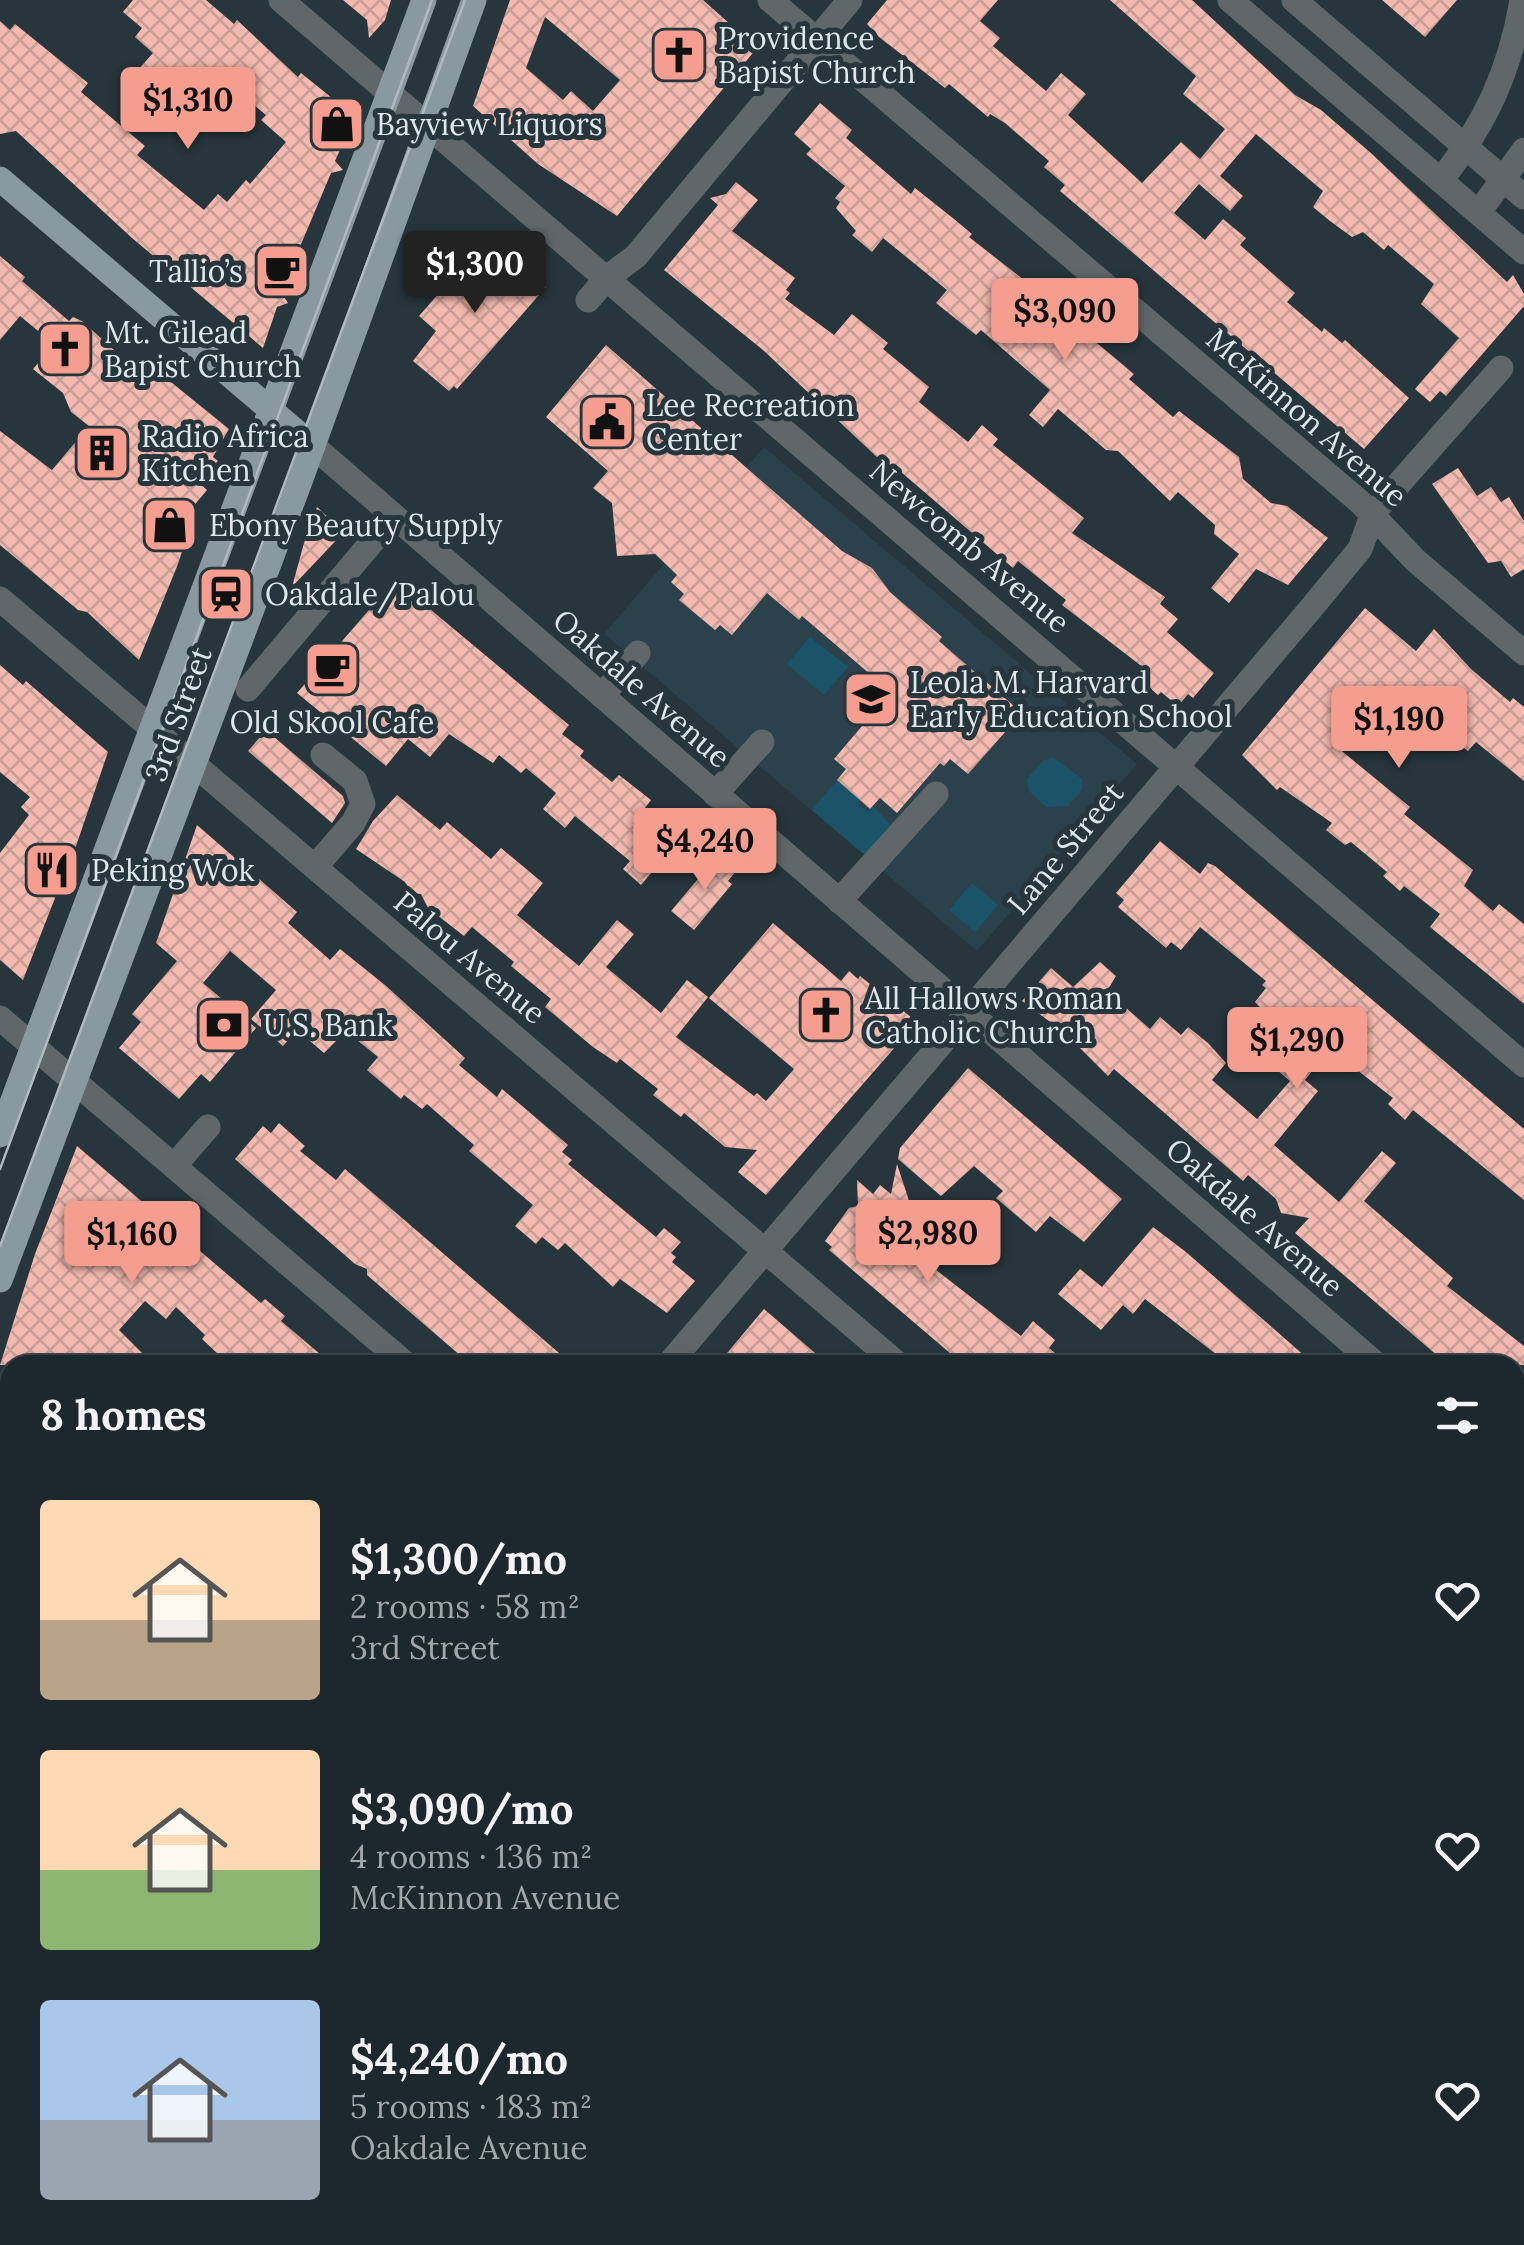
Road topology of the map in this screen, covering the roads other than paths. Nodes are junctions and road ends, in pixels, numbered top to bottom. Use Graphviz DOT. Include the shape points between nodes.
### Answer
graph roads {
  1 [pos="281,0"];
  2 [pos="424,0"];
  3 [pos="474,0"];
  4 [pos="770,0"];
  5 [pos="850,0"];
  6 [pos="1230,0"];
  7 [pos="1294,0"];
  8 [pos="1522,0"];
  9 [pos="816,39"];
  10 [pos="390,94"];
  11 [pos="428,127"];
  12 [pos="1466,148"];
  13 [pos="1524,150"];
  14 [pos="0,179"];
  15 [pos="1441,180"];
  16 [pos="1514,189"];
  17 [pos="1479,212"];
  18 [pos="1524,252"];
  19 [pos="607,278"];
  20 [pos="588,300"];
  21 [pos="1501,368"];
  22 [pos="271,410"];
  23 [pos="313,446"];
  24 [pos="1373,513"];
  25 [pos="393,516"];
  26 [pos="0,598"];
  27 [pos="638,653"];
  28 [pos="1524,653"];
  29 [pos="248,689"];
  30 [pos="602,696"];
  31 [pos="151,727"];
  32 [pos="762,742"];
  33 [pos="323,755"];
  34 [pos="194,764"];
  35 [pos="1178,766"];
  36 [pos="715,794"];
  37 [pos="936,794"];
  38 [pos="315,867"];
  39 [pos="839,901"];
  40 [pos="968,1012"];
  41 [pos="0,1018"];
  42 [pos="34,1047"];
  43 [pos="1524,1065"];
  44 [pos="75,1082"];
  45 [pos="208,1127"];
  46 [pos="0,1134"];
  47 [pos="174,1166"];
  48 [pos="766,1250"];
  49 [pos="0,1280"];
  50 [pos="395,1355"];
  51 [pos="677,1355"];
  52 [pos="887,1355"];
  53 [pos="1365,1355"];
  1 -- 10 [label="street, Newcomb Avenue"];
  2 -- 10 [label="main road, 3rd Street"];
  3 -- 11 [label="main road, 3rd Street"];
  4 -- 9 [label="street, McKinnon Avenue"];
  5 -- 9 [label="street"];
  6 -- 15 [label="street"];
  7 -- 12 [label="street"];
  8 -- 12 [label="street" via="1502,85"];
  9 -- 19 [label="street" via="636,256"];
  9 -- 24 [label="street, McKinnon Avenue"];
  10 -- 11 [label="street, Newcomb Avenue"];
  10 -- 22 [label="main road, 3rd Street"];
  11 -- 19 [label="street, Newcomb Avenue"];
  11 -- 23 [label="main road, 3rd Street"];
  12 -- 15 [label="street"];
  12 -- 16 [label="street"];
  13 -- 16 [label="street"];
  14 -- 22 [label="main road, Oakdale Avenue"];
  15 -- 17 [label="street"];
  16 -- 17 [label="street"];
  17 -- 18 [label="street"];
  19 -- 20 [label="street"];
  19 -- 35 [label="street, Newcomb Avenue"];
  21 -- 24 [label="street, Lane Street"];
  22 -- 23 [label="main road, Oakdale Avenue"];
  22 -- 31 [label="main road, 3rd Street"];
  23 -- 25 [label="street, Oakdale Avenue"];
  23 -- 34 [label="main road, 3rd Street"];
  24 -- 28 [label="street, McKinnon Avenue" via="1415,560"];
  24 -- 35 [label="street, Lane Street" via="1360,549"];
  25 -- 29 [label="street"];
  25 -- 30 [label="street, Oakdale Avenue"];
  26 -- 31 [label="street, Palou Avenue"];
  27 -- 30 [label="street"];
  30 -- 36 [label="street, Oakdale Avenue"];
  31 -- 34 [label="street, Palou Avenue"];
  31 -- 42 [label="main road, 3rd Street"];
  32 -- 36 [label="street"];
  33 -- 38 [label="street" via="355,781 363,804"];
  34 -- 38 [label="street, Palou Avenue"];
  34 -- 44 [label="main road, 3rd Street"];
  35 -- 40 [label="street, Lane Street"];
  35 -- 43 [label="street, Newcomb Avenue"];
  36 -- 39 [label="street, Oakdale Avenue"];
  37 -- 39 [label="street"];
  38 -- 48 [label="street, Palou Avenue"];
  39 -- 40 [label="street, Oakdale Avenue"];
  40 -- 48 [label="street, Lane Street"];
  40 -- 53 [label="street, Oakdale Avenue"];
  41 -- 42 [label="street"];
  42 -- 44 [label="street"];
  42 -- 46 [label="main road, 3rd Street"];
  44 -- 47 [label="street"];
  44 -- 49 [label="main road, 3rd Street"];
  45 -- 47 [label="street"];
  47 -- 50 [label="street"];
  48 -- 51 [label="street, Lane Street"];
  48 -- 52 [label="street, Palou Avenue"];
}
